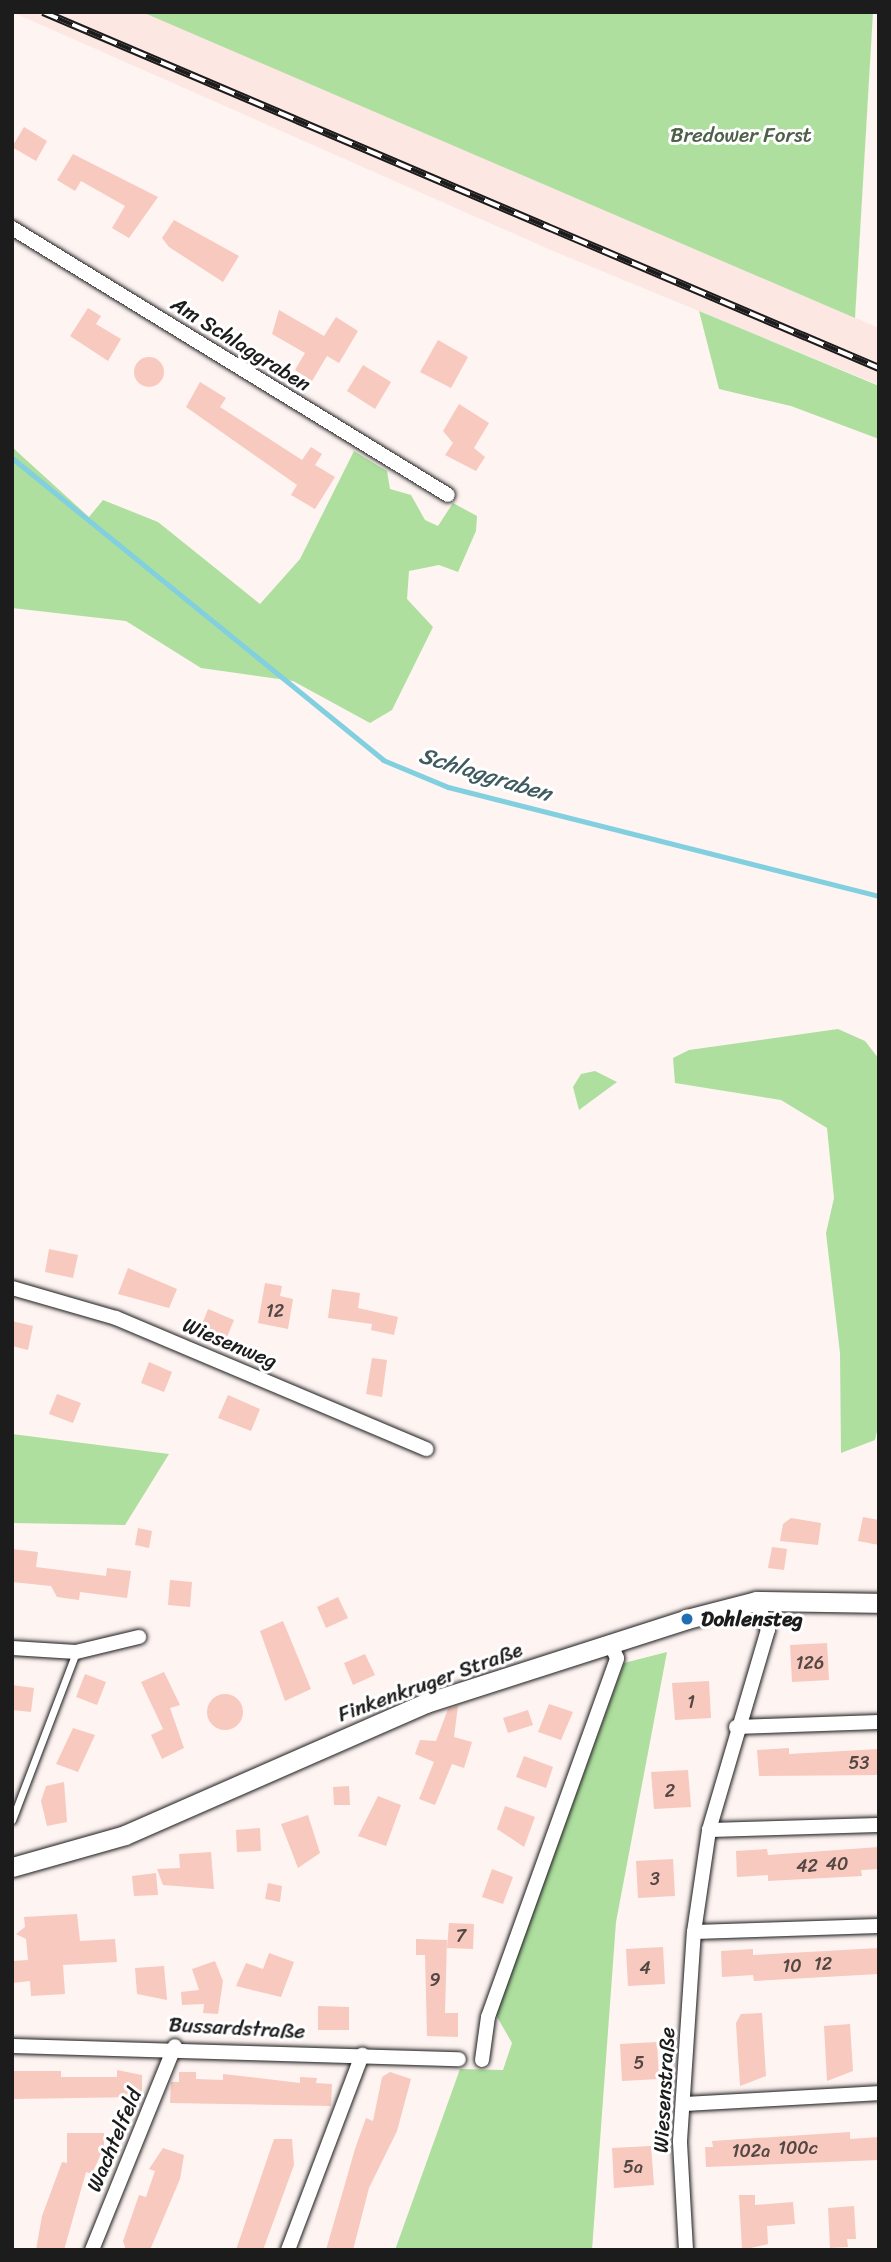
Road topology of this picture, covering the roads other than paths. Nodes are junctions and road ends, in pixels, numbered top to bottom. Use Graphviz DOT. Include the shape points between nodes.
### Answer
graph roads {
  1 [pos="12,228"];
  2 [pos="448,495"];
  3 [pos="12,1288"];
  4 [pos="426,1449"];
  5 [pos="756,1601"];
  6 [pos="879,1603"];
  7 [pos="139,1637"];
  8 [pos="610,1643"];
  9 [pos="12,1648"];
  10 [pos="76,1652"];
  11 [pos="879,1722"];
  12 [pos="736,1727"];
  13 [pos="12,1820"];
  14 [pos="879,1825"];
  15 [pos="709,1830"];
  16 [pos="12,1867"];
  17 [pos="879,1926"];
  18 [pos="694,1932"];
  19 [pos="12,2046"];
  20 [pos="174,2046"];
  21 [pos="362,2055"];
  22 [pos="459,2059"];
  23 [pos="482,2060"];
  24 [pos="879,2093"];
  25 [pos="683,2104"];
  26 [pos="92,2250"];
  27 [pos="288,2250"];
  28 [pos="686,2250"];
  1 -- 2 [label="street, Am Schlaggraben"];
  3 -- 4 [label="street, Wiesenweg" via="116,1318"];
  5 -- 6 [label="street, Finkenkruger Straße"];
  5 -- 8 [label="street, Finkenkruger Straße"];
  5 -- 12 [label="street, Wiesenstraße" via="768,1630"];
  7 -- 10 [label="street"];
  8 -- 16 [label="street, Finkenkruger Straße" via="426,1703 125,1835"];
  8 -- 23 [label="street" via="617,1658 488,2017"];
  9 -- 10 [label="street"];
  10 -- 13 [label="lane"];
  11 -- 12 [label="street"];
  12 -- 15 [label="street, Wiesenstraße"];
  14 -- 15 [label="street"];
  15 -- 18 [label="street, Wiesenstraße"];
  17 -- 18 [label="street"];
  18 -- 25 [label="street, Wiesenstraße"];
  19 -- 20 [label="street, Bussardstraße"];
  20 -- 21 [label="street, Bussardstraße"];
  20 -- 26 [label="street, Wachtelfeld"];
  21 -- 22 [label="street, Bussardstraße"];
  21 -- 27 [label="street"];
  24 -- 25 [label="street"];
  25 -- 28 [label="street, Wiesenstraße"];
}
